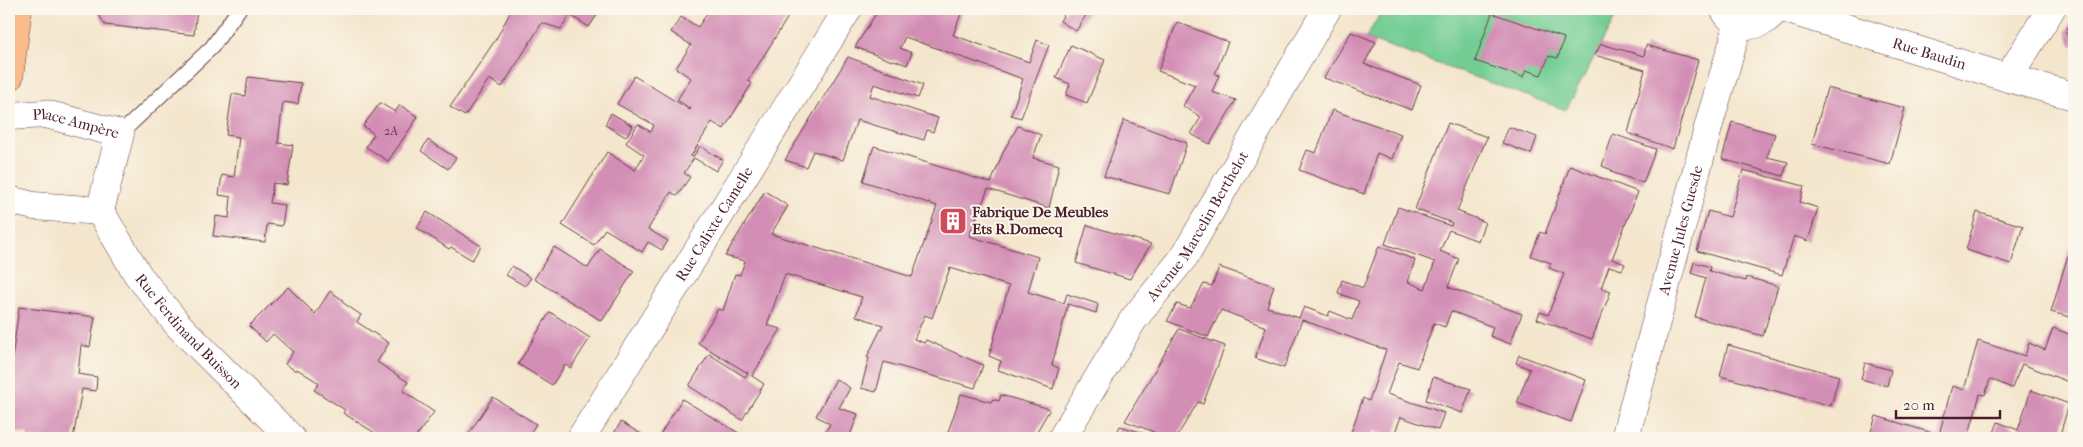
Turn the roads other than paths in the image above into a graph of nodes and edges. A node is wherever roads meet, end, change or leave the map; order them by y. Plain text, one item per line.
1 (18, 9) edge
2 (239, 9) edge
3 (848, 9) edge
4 (1327, 9) edge
5 (1775, 9) edge
6 (1785, 9) edge
7 (2051, 9) edge
8 (1731, 16) edge
9 (9, 77) edge
10 (2008, 78) junction
11 (2074, 96) edge
12 (9, 116) edge
13 (120, 134) junction
14 (9, 200) edge
15 (100, 211) junction
16 (291, 438) edge
17 (581, 438) edge
18 (1062, 438) edge
19 (1625, 438) edge

1 - 9 main road
2 - 13 lane
3 - 17 street, Rue Calixte Camelle
4 - 18 street, Avenue Marcelin Berthelot
5 - 8 street
6 - 10 street, Rue Baudin
7 - 10 street
8 - 19 street, Avenue Jules Guesde
10 - 11 street, Rue Baudin
12 - 13 street, Place Ampère
13 - 15 street, Place Ampère
14 - 15 street
15 - 16 street, Rue Ferdinand Buisson

